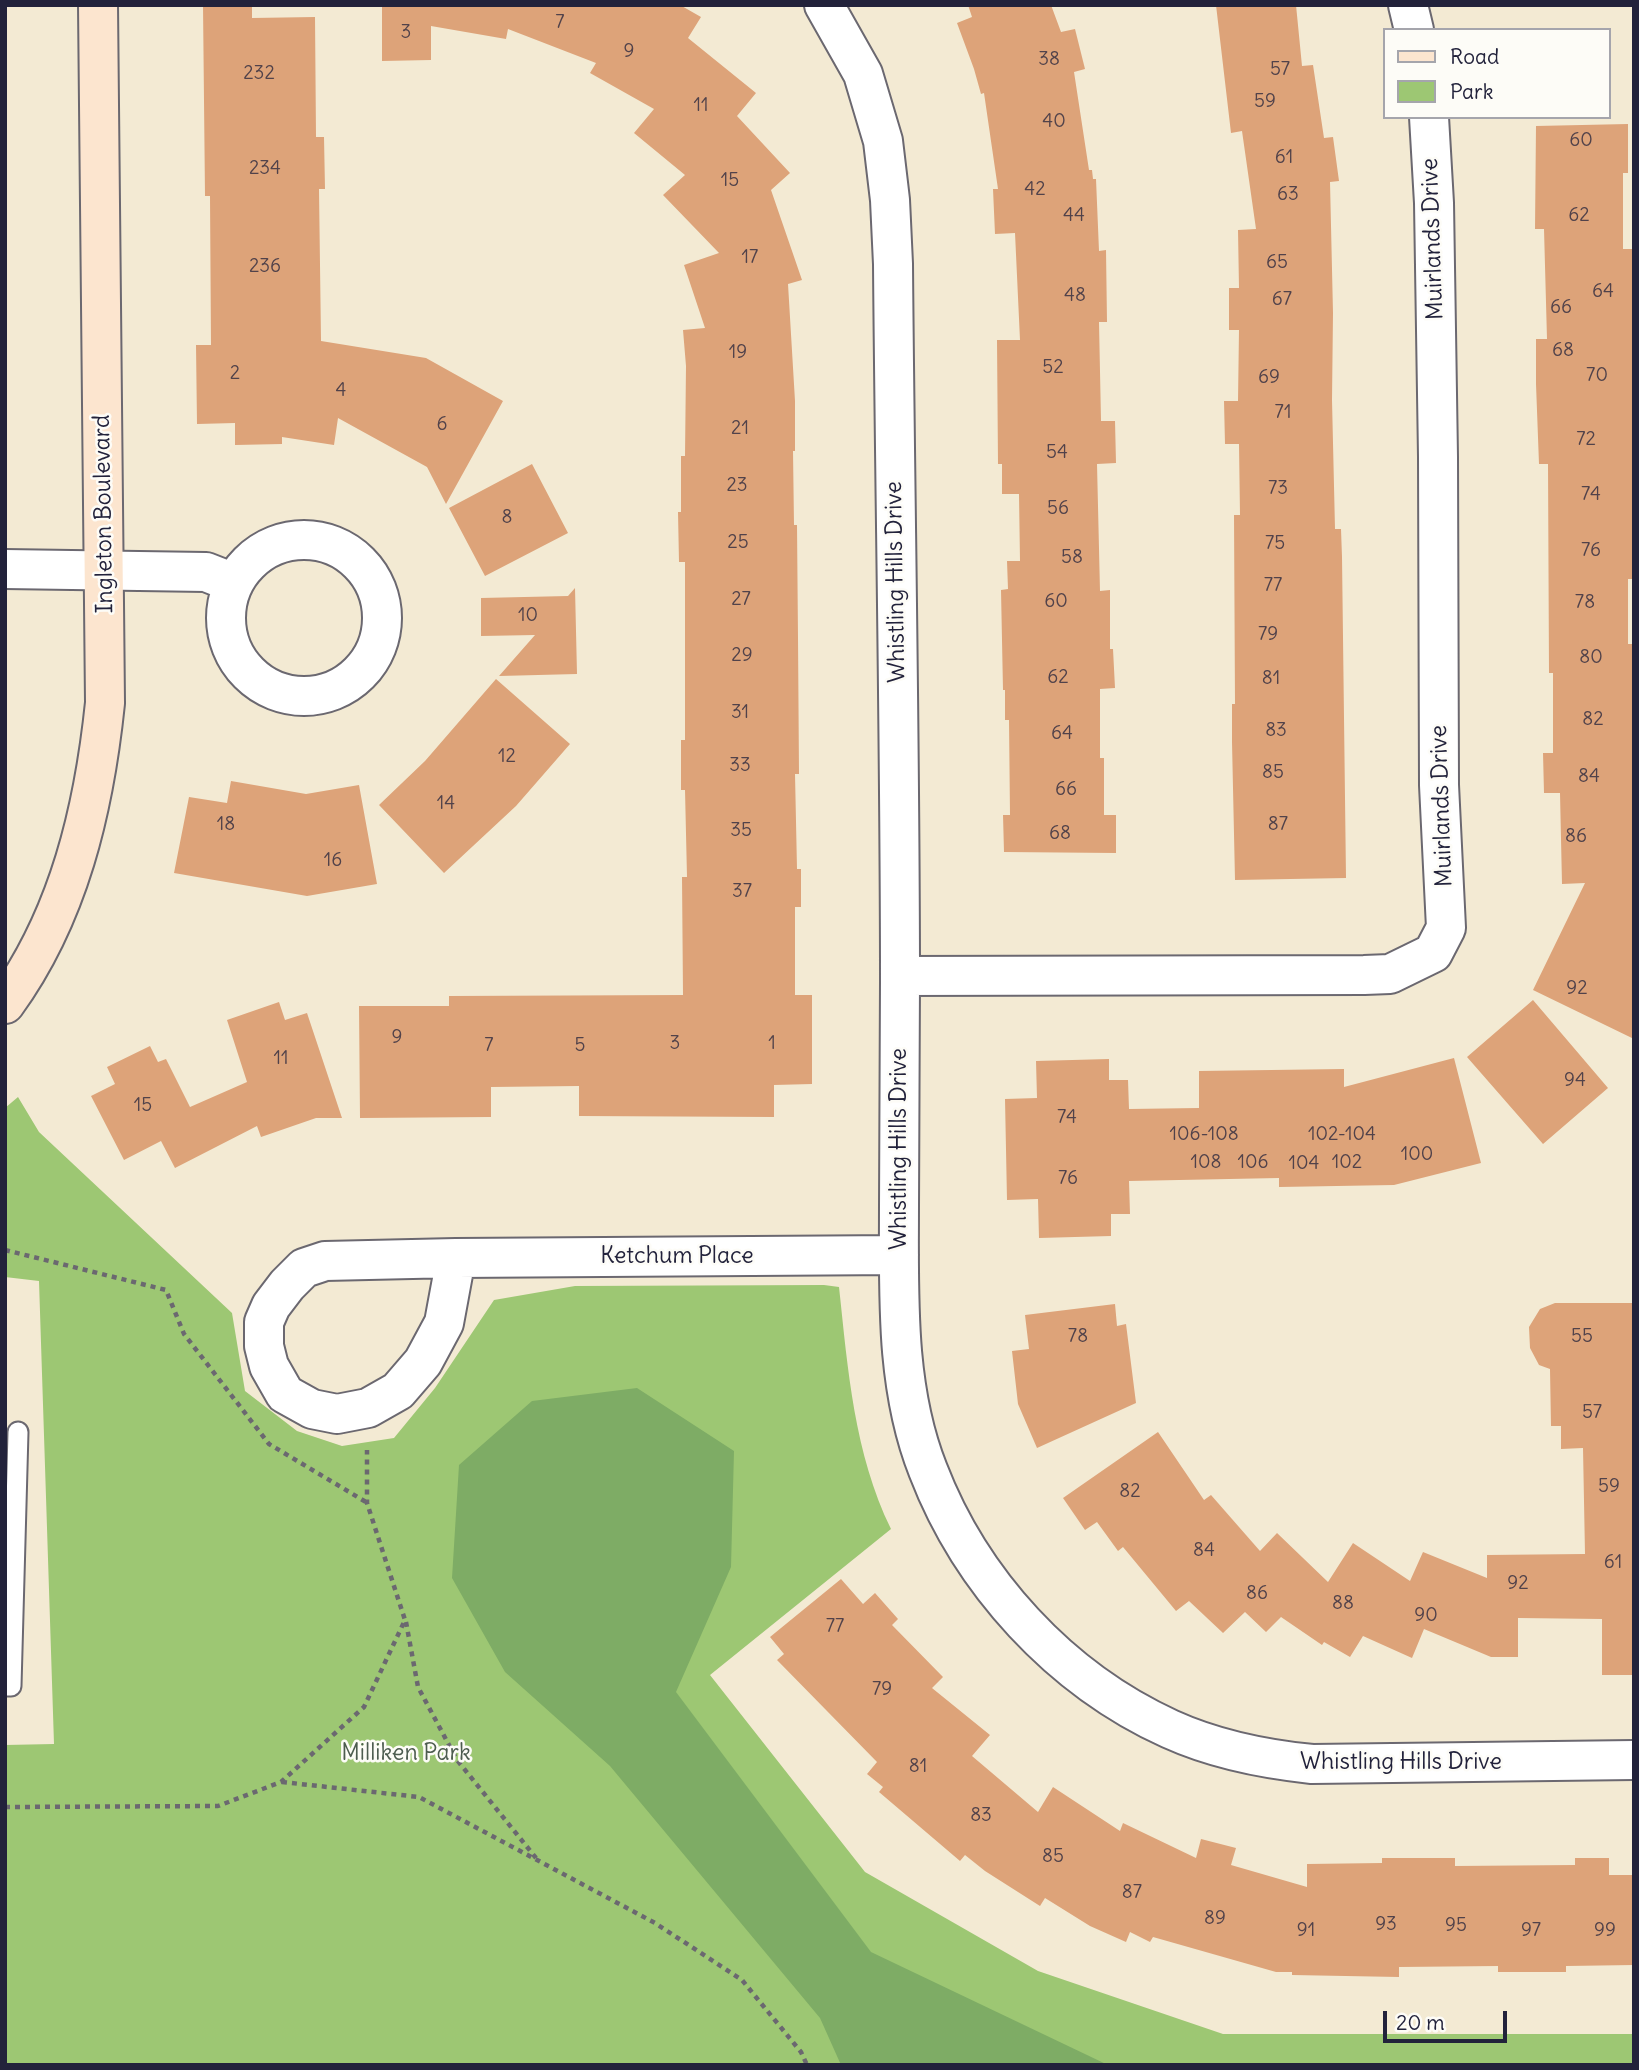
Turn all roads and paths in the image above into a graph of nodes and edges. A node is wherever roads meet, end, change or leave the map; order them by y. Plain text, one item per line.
1 (98, 5) edge
2 (824, 5) edge
3 (1408, 5) edge
4 (1414, 28) edge
5 (1429, 119) edge
6 (5, 569) edge
7 (105, 570) junction
8 (234, 583) junction
9 (900, 976) junction
10 (5, 1004) edge
11 (5, 1250) edge
12 (899, 1255) junction
13 (456, 1258) junction
14 (368, 1408) junction
15 (18, 1432) dead end
16 (367, 1503) junction
17 (405, 1620) junction
18 (5, 1686) edge
19 (1634, 1760) edge
20 (281, 1782) junction
21 (5, 1807) edge
22 (539, 1861) junction
23 (804, 2065) edge

1 - 7 street, Ingleton Boulevard
2 - 9 street, Whistling Hills Drive
3 - 4 street
5 - 9 street, Muirlands Drive
6 - 7 street
7 - 8 street
7 - 10 street, Ingleton Boulevard
8 - 8 street
9 - 12 street, Whistling Hills Drive
11 - 16 path
12 - 13 street, Ketchum Place
12 - 19 street, Whistling Hills Drive
13 - 14 street, Ketchum Place
13 - 14 street, Ketchum Place
14 - 16 path
15 - 18 lane
16 - 17 path
17 - 20 path
17 - 22 path
20 - 21 path
20 - 22 path
22 - 23 path

